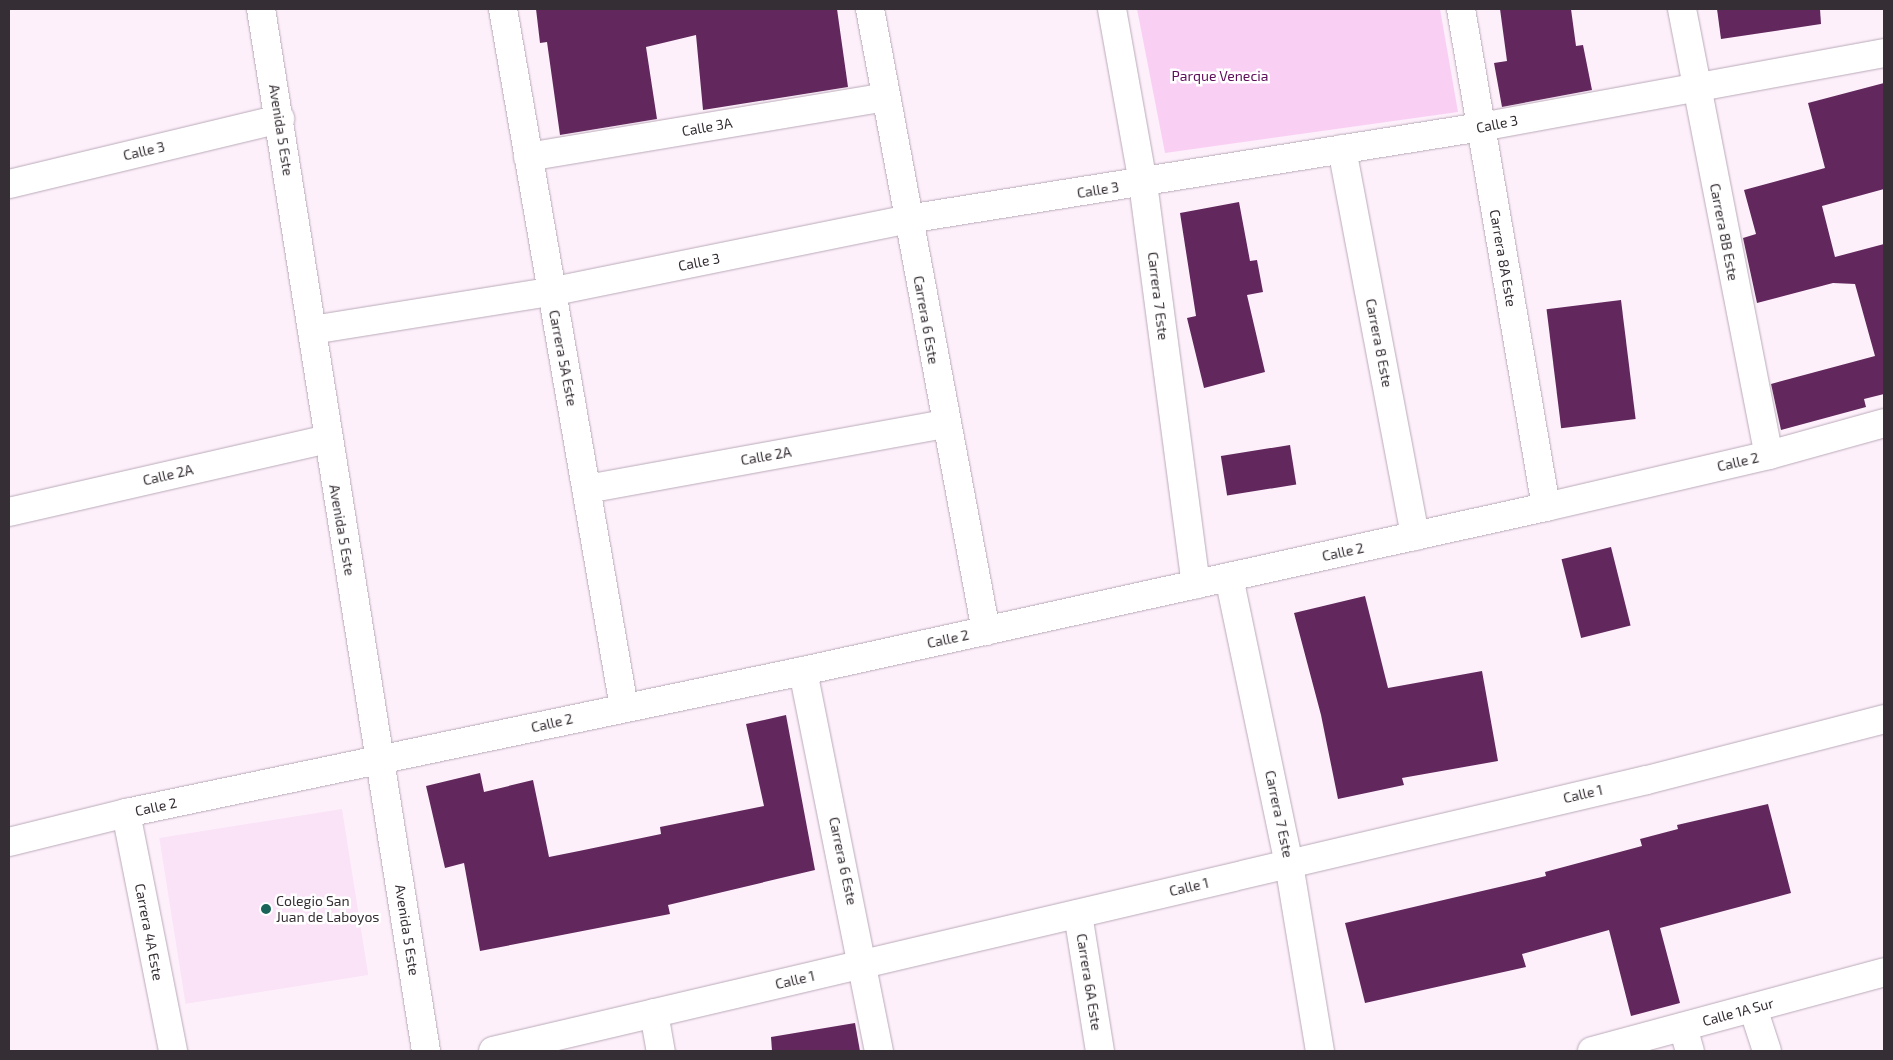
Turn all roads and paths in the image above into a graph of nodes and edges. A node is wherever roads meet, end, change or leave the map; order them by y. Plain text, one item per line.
1 (261, 9) edge
2 (503, 9) edge
3 (870, 9) edge
4 (1112, 9) edge
5 (1461, 9) edge
6 (1682, 9) edge
7 (1884, 53) edge
8 (1695, 85) junction
9 (886, 97) junction
10 (280, 120) junction
11 (1481, 127) junction
12 (1342, 149) junction
13 (528, 158) junction
14 (1143, 183) junction
15 (9, 184) edge
16 (908, 220) junction
17 (550, 292) junction
18 (312, 330) junction
19 (1884, 423) edge
20 (946, 424) junction
21 (327, 439) junction
22 (1770, 455) junction
23 (587, 489) junction
24 (1546, 507) junction
25 (9, 512) edge
26 (1416, 536) junction
27 (1229, 577) junction
28 (1196, 584) junction
29 (986, 631) junction
30 (804, 671) junction
31 (624, 707) junction
32 (1884, 719) edge
33 (382, 761) junction
34 (126, 813) junction
35 (9, 842) edge
36 (1289, 864) junction
37 (1078, 914) junction
38 (864, 964) junction
39 (1884, 972) edge
40 (1753, 1008) junction
41 (654, 1013) junction
42 (1686, 1039) edge
43 (173, 1051) edge
44 (426, 1051) edge
45 (493, 1051) edge
46 (661, 1051) edge
47 (879, 1051) edge
48 (1100, 1051) edge
49 (1320, 1051) edge
50 (1592, 1051) edge
51 (1767, 1051) edge

1 - 10 street, Avenida 5 Este
2 - 13 street, Carrera 5A Este
3 - 9 street, Carrera 6 Este
4 - 14 street, Carrera 7 Este
5 - 11 street, Carrera 8A Este
6 - 8 street, Carrera 8B Este
7 - 8 street, Calle 3
8 - 11 street, Calle 3
8 - 22 street, Carrera 8B Este
9 - 13 street, Calle 3A
9 - 16 street, Carrera 6 Este
10 - 15 street, Calle 3
10 - 18 street, Avenida 5 Este
11 - 12 street, Calle 3
11 - 24 street, Carrera 8A Este
12 - 14 street, Calle 3
12 - 26 street, Carrera 8 Este
13 - 17 street, Carrera 5A Este
14 - 16 street, Calle 3
14 - 28 street, Carrera 7 Este
16 - 17 street, Calle 3
16 - 20 street, Carrera 6 Este
17 - 18 street, Calle 3
17 - 23 street, Carrera 5A Este
18 - 21 street, Avenida 5 Este
19 - 22 street, Calle 2
20 - 23 street, Calle 2A
20 - 29 street, Carrera 6 Este
21 - 25 street, Calle 2A
21 - 33 street, Avenida 5 Este
22 - 24 street, Calle 2
23 - 31 street, Carrera 5A Este
24 - 26 street, Calle 2
26 - 27 street, Calle 2
27 - 28 street, Calle 2
27 - 36 street, Carrera 7 Este
28 - 29 street, Calle 2
29 - 30 street, Calle 2
30 - 31 street, Calle 2
30 - 38 street, Carrera 6 Este
31 - 33 street, Calle 2
32 - 36 street, Calle 1
33 - 34 street, Calle 2
33 - 44 street, Avenida 5 Este
34 - 35 street, Calle 2
34 - 43 street, Carrera 4A Este
36 - 37 street, Calle 1
36 - 49 street, Carrera 7 Este
37 - 38 street, Calle 1
37 - 48 street, Carrera 6A Este
38 - 41 street, Calle 1
38 - 47 street, Carrera 6 Este
39 - 40 street, Calle 1A Sur
40 - 42 street, Calle 1A Sur
40 - 51 street
41 - 45 street, Calle 1
41 - 46 street
42 - 50 street, Calle 1A Sur

